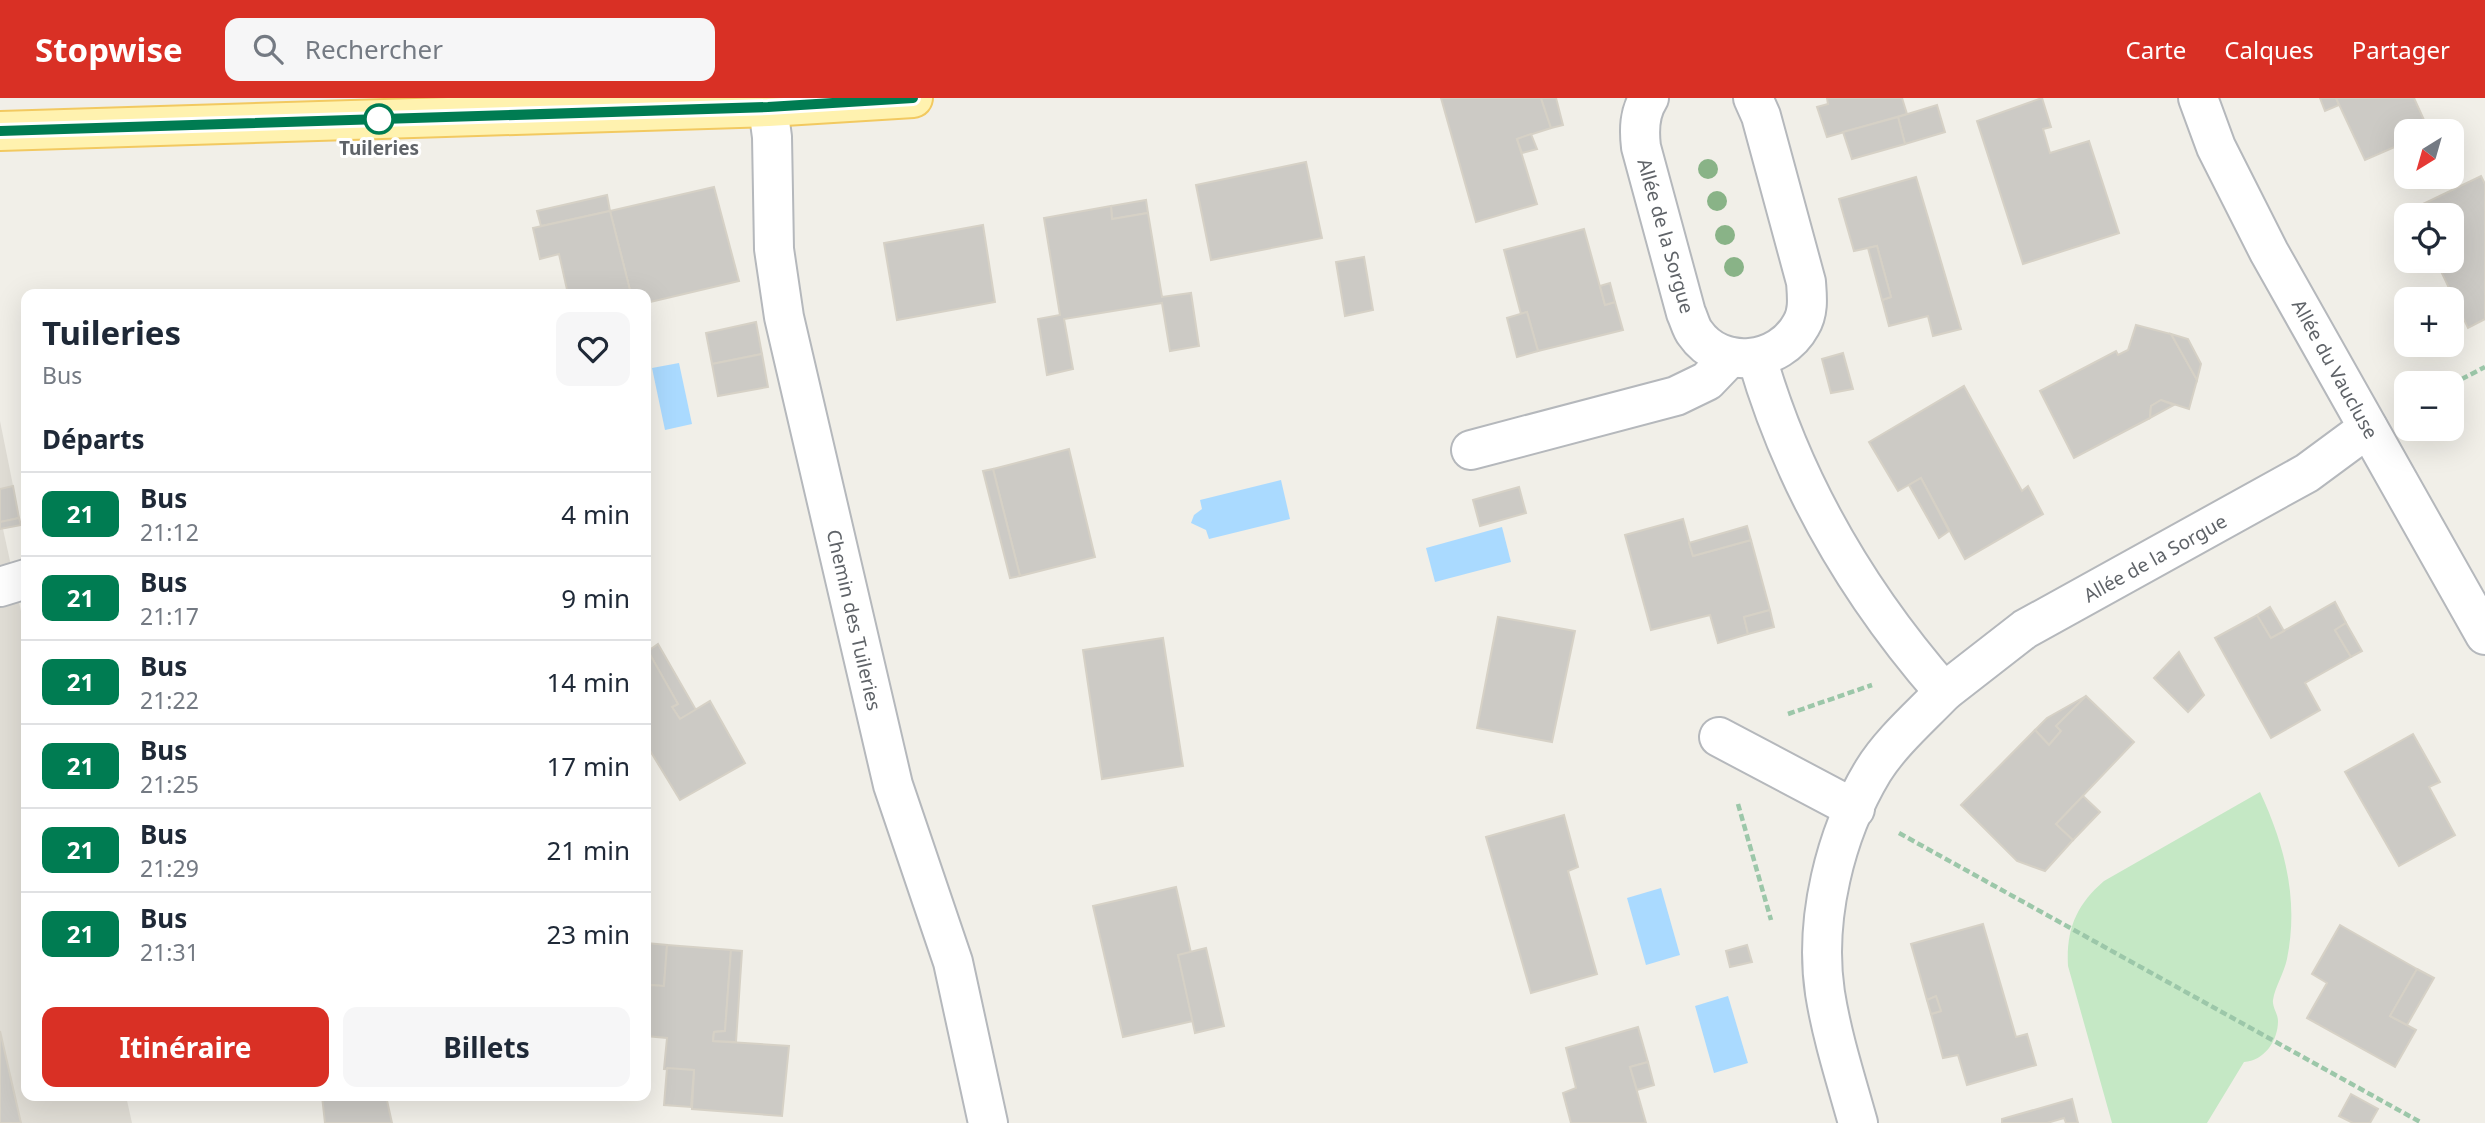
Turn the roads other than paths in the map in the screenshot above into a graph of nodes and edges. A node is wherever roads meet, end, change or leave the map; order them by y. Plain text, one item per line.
1 (913, 98) edge
2 (1649, 98) edge
3 (1753, 98) edge
4 (2198, 98) edge
5 (590, 105) edge
6 (768, 107) junction
7 (0, 131) edge
8 (1743, 358) junction
9 (2368, 428) junction
10 (1471, 450) dead end
11 (21, 580) edge
12 (0, 586) edge
13 (2485, 635) edge
14 (1944, 692) junction
15 (1719, 737) dead end
16 (1855, 809) junction
17 (988, 1123) edge
18 (1858, 1123) edge

1 - 6 main road
2 - 8 street, Allée de la Sorgue
3 - 8 street
4 - 9 street, Allée du Vaucluse
5 - 6 main road
5 - 7 main road
6 - 17 street, Chemin des Tuileries
8 - 10 street
8 - 14 street
9 - 13 street, Allée du Vaucluse
9 - 14 street, Allée de la Sorgue
11 - 12 street
14 - 16 street, Allée de la Sorgue
15 - 16 street
16 - 18 street, Allée de la Sorgue

